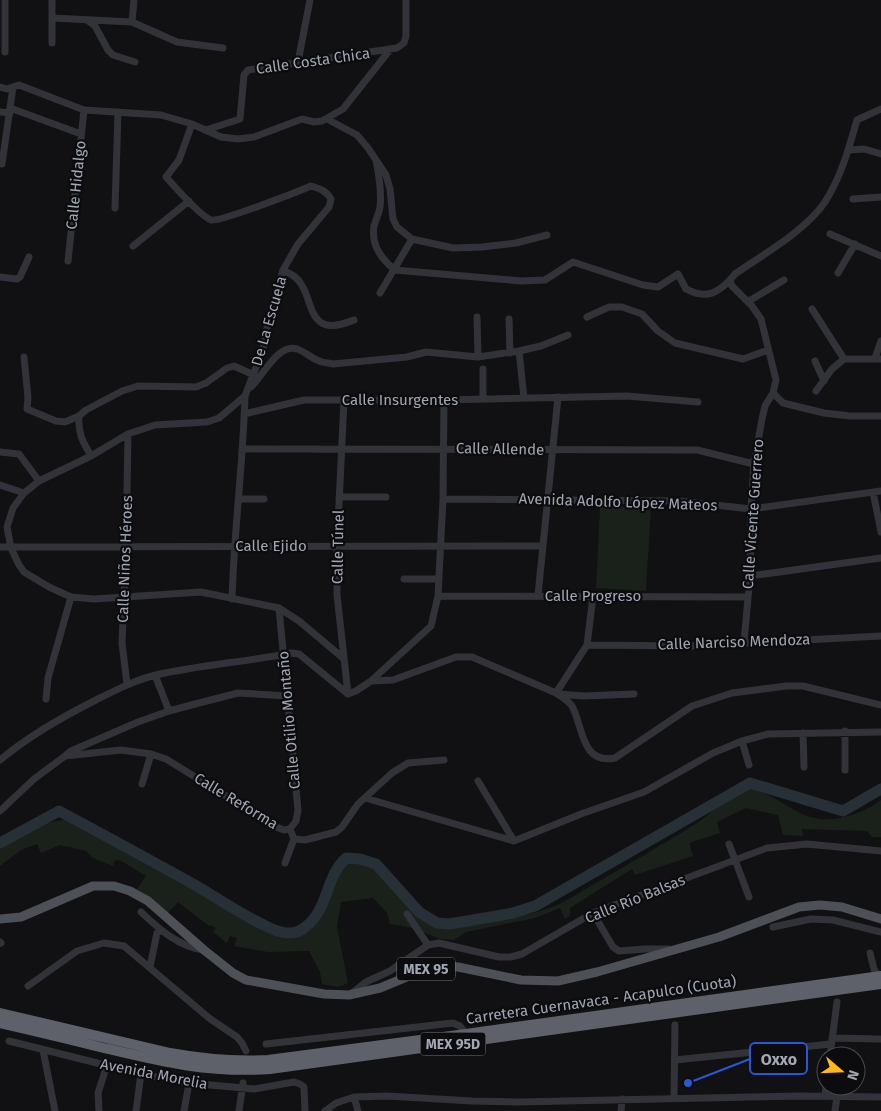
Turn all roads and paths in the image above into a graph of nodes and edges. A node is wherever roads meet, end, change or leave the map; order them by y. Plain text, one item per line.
1 (5, 0) edge
2 (52, 0) edge
3 (134, 0) edge
4 (310, 0) edge
5 (406, 0) edge
6 (52, 18) junction
7 (86, 20) junction
8 (132, 22) junction
9 (52, 44) dead end
10 (223, 48) dead end
11 (388, 51) junction
12 (5, 52) dead end
13 (134, 62) dead end
14 (298, 62) junction
15 (0, 87) edge
16 (13, 87) junction
17 (881, 109) edge
18 (10, 110) junction
19 (84, 110) junction
20 (0, 112) edge
21 (118, 112) junction
22 (327, 119) junction
23 (192, 124) junction
24 (205, 130) junction
25 (81, 134) junction
26 (849, 150) junction
27 (881, 154) edge
28 (376, 160) junction
29 (2, 164) dead end
30 (881, 197) edge
31 (853, 199) dead end
32 (189, 201) junction
33 (115, 208) dead end
34 (830, 234) dead end
35 (547, 235) dead end
36 (412, 239) junction
37 (855, 244) junction
38 (134, 246) dead end
39 (881, 256) edge
40 (29, 257) dead end
41 (68, 261) dead end
42 (283, 270) junction
43 (395, 270) junction
44 (838, 273) dead end
45 (0, 277) edge
46 (730, 280) junction
47 (784, 280) dead end
48 (380, 293) dead end
49 (749, 301) junction
50 (812, 309) dead end
51 (476, 317) dead end
52 (588, 318) dead end
53 (509, 319) dead end
54 (354, 320) dead end
55 (568, 335) dead end
56 (881, 341) edge
57 (768, 350) junction
58 (519, 351) junction
59 (510, 352) junction
60 (24, 357) dead end
61 (478, 357) junction
62 (844, 359) junction
63 (878, 359) edge
64 (815, 361) dead end
65 (483, 369) dead end
66 (254, 375) junction
67 (824, 381) junction
68 (816, 391) dead end
69 (247, 392) junction
70 (773, 393) junction
71 (558, 397) junction
72 (524, 398) junction
73 (483, 399) junction
74 (344, 400) junction
75 (444, 400) junction
76 (698, 402) dead end
77 (244, 414) junction
78 (79, 416) junction
79 (881, 416) edge
80 (128, 434) junction
81 (342, 448) junction
82 (445, 448) junction
83 (243, 449) junction
84 (552, 450) junction
85 (0, 452) edge
86 (91, 456) junction
87 (754, 464) junction
88 (39, 481) junction
89 (0, 486) edge
90 (877, 491) edge
91 (24, 493) junction
92 (339, 497) junction
93 (386, 497) dead end
94 (239, 499) junction
95 (264, 499) dead end
96 (443, 499) junction
97 (548, 499) junction
98 (751, 509) junction
99 (881, 532) edge
100 (234, 546) junction
101 (337, 546) junction
102 (440, 546) junction
103 (543, 546) junction
104 (0, 547) edge
105 (11, 548) junction
106 (126, 548) junction
107 (881, 558) edge
108 (750, 576) junction
109 (404, 578) dead end
110 (439, 579) junction
111 (123, 596) junction
112 (438, 596) junction
113 (538, 596) junction
114 (593, 596) junction
115 (71, 597) junction
116 (747, 597) junction
117 (232, 599) junction
118 (279, 608) junction
119 (881, 636) edge
120 (744, 642) junction
121 (587, 645) junction
122 (283, 654) junction
123 (344, 658) junction
124 (155, 675) junction
125 (371, 681) junction
126 (127, 684) junction
127 (348, 694) junction
128 (557, 694) junction
129 (634, 694) dead end
130 (288, 696) junction
131 (46, 699) dead end
132 (881, 705) edge
133 (169, 711) junction
134 (845, 731) junction
135 (881, 732) edge
136 (803, 733) junction
137 (742, 741) junction
138 (151, 754) junction
139 (65, 756) junction
140 (0, 760) edge
141 (444, 760) dead end
142 (749, 766) dead end
143 (804, 767) dead end
144 (845, 770) dead end
145 (478, 781) dead end
146 (142, 784) dead end
147 (365, 798) junction
148 (0, 811) edge
149 (290, 829) junction
150 (294, 839) junction
151 (514, 841) junction
152 (730, 844) dead end
153 (881, 851) edge
154 (734, 861) junction
155 (285, 863) dead end
156 (749, 897) dead end
157 (142, 912) dead end
158 (593, 913) junction
159 (407, 914) dead end
160 (0, 919) edge
161 (881, 919) edge
162 (773, 927) dead end
163 (160, 931) junction
164 (881, 932) edge
165 (428, 946) junction
166 (204, 950) junction
167 (676, 950) junction
168 (870, 953) dead end
169 (150, 967) junction
170 (880, 979) edge
171 (28, 986) dead end
172 (349, 995) junction
173 (837, 1002) dead end
174 (0, 1013) edge
175 (0, 1023) edge
176 (675, 1025) dead end
177 (466, 1034) junction
178 (881, 1039) edge
179 (9, 1041) dead end
180 (832, 1041) junction
181 (266, 1044) dead end
182 (831, 1046) edge
183 (43, 1050) junction
184 (246, 1051) dead end
185 (675, 1060) junction
186 (106, 1065) junction
187 (141, 1074) junction
188 (189, 1083) junction
189 (243, 1086) junction
190 (825, 1096) edge
191 (837, 1096) joint
192 (354, 1097) junction
193 (881, 1097) edge
194 (674, 1098) junction
195 (622, 1099) junction
196 (55, 1111) edge
197 (99, 1111) edge
198 (136, 1111) edge
199 (184, 1111) edge
200 (239, 1111) edge
201 (305, 1111) edge
202 (325, 1111) edge
203 (358, 1111) edge
204 (621, 1111) edge
205 (835, 1111) edge

1 - 12 street
2 - 6 street
3 - 8 street
4 - 14 street
5 - 11 street, Calle Costa Chica
6 - 7 street
6 - 9 street
7 - 8 street
7 - 13 street
8 - 10 street
11 - 14 street, Calle Costa Chica
11 - 22 street
14 - 24 street, Calle Costa Chica
15 - 16 street
16 - 18 street
16 - 19 street
17 - 26 street
18 - 20 street
18 - 25 street
18 - 29 street
19 - 21 street
19 - 25 street, Calle Hidalgo
21 - 23 street
21 - 33 street
22 - 24 street
22 - 28 street
23 - 24 street
23 - 32 street
25 - 41 street, Calle Hidalgo
26 - 27 street
26 - 46 street
28 - 36 street
28 - 43 street
30 - 31 street
32 - 38 street
32 - 42 street, De La Escuela
34 - 37 street
35 - 36 street
36 - 43 street
37 - 39 street
37 - 44 street
40 - 45 street
42 - 54 street
42 - 66 street, De La Escuela
43 - 46 street
43 - 48 street
46 - 49 street, Calle Vicente Guerrero
47 - 49 street
49 - 57 street, Calle Vicente Guerrero
50 - 62 street
51 - 61 street
52 - 57 street
53 - 59 street
55 - 58 street
56 - 63 street
57 - 70 street, Calle Vicente Guerrero
58 - 59 street
58 - 72 street
59 - 61 street
60 - 78 street
61 - 69 street
62 - 63 street
62 - 67 street
64 - 67 street
65 - 73 street
66 - 69 street, De La Escuela
66 - 78 street
67 - 68 street
69 - 77 street
69 - 80 street
70 - 79 street
70 - 87 street, Calle Vicente Guerrero
71 - 72 street, Calle Insurgentes
71 - 76 street, Calle Insurgentes
71 - 84 street
72 - 73 street, Calle Insurgentes
73 - 75 street, Calle Insurgentes
74 - 75 street, Calle Insurgentes
74 - 77 street, Calle Insurgentes
74 - 81 street, Calle Túnel
75 - 82 street
77 - 83 street
78 - 86 street
80 - 86 street
80 - 106 street, Calle Niños Héroes
81 - 82 street, Calle Allende
81 - 83 street, Calle Allende
81 - 92 street, Calle Túnel
82 - 84 street, Calle Allende
82 - 96 street
83 - 94 street
84 - 87 street, Calle Allende
84 - 97 street
85 - 88 street
86 - 88 street
87 - 98 street, Calle Vicente Guerrero
88 - 91 street
89 - 91 street
90 - 98 street, Avenida Adolfo López Mateos
90 - 99 street
91 - 105 street
92 - 93 street
92 - 101 street, Calle Túnel
94 - 95 street
94 - 100 street
96 - 97 street, Avenida Adolfo López Mateos
96 - 102 street
97 - 98 street, Avenida Adolfo López Mateos
97 - 103 street
98 - 108 street, Calle Vicente Guerrero
100 - 101 street, Calle Ejido
100 - 106 street, Calle Ejido
100 - 117 street
101 - 102 street, Calle Ejido
101 - 123 street, Calle Túnel
102 - 103 street, Calle Ejido
102 - 110 street
103 - 113 street
104 - 105 street, Calle Ejido
105 - 106 street, Calle Ejido
105 - 115 street
106 - 111 street, Calle Niños Héroes
107 - 108 street
108 - 116 street, Calle Vicente Guerrero
109 - 110 street
110 - 112 street
111 - 115 street
111 - 117 street
111 - 126 street, Calle Niños Héroes
112 - 113 street, Calle Progreso
112 - 125 street
113 - 114 street, Calle Progreso
114 - 116 street, Calle Progreso
114 - 121 street
115 - 131 street
116 - 120 street, Calle Vicente Guerrero
117 - 118 street
118 - 122 street, Calle Otilio Montaño
118 - 123 street
119 - 120 street, Calle Narciso Mendoza
120 - 121 street, Calle Narciso Mendoza
121 - 128 street
122 - 124 street
122 - 127 street
122 - 130 street, Calle Otilio Montaño
123 - 127 street, Calle Túnel
124 - 126 street
124 - 133 street
125 - 127 street
125 - 128 street
126 - 140 street
128 - 129 street
128 - 132 street
130 - 133 street
130 - 149 street, Calle Otilio Montaño
133 - 139 street
134 - 135 street
134 - 136 street
134 - 144 street
136 - 137 street
136 - 143 street
137 - 142 street
137 - 151 street
138 - 139 street, Calle Reforma
138 - 146 street
138 - 149 street, Calle Reforma
139 - 148 street
141 - 147 street, Calle Reforma
145 - 151 street
147 - 150 street, Calle Reforma
147 - 151 street
149 - 150 street, Calle Reforma
150 - 155 street
152 - 154 street
153 - 154 street, Calle Río Balsas
154 - 156 street
154 - 158 street, Calle Río Balsas
157 - 163 street
158 - 165 street, Calle Río Balsas
158 - 167 street
159 - 165 street
160 - 166 main road, MEX 95
161 - 167 main road, MEX 95
162 - 164 street
163 - 166 street
163 - 169 street
165 - 172 street
166 - 172 main road, MEX 95
167 - 172 main road, MEX 95
168 - 170 street
169 - 171 street
169 - 184 street
170 - 175 highway, Carretera Cuernavaca - Acapulco (Cuota) / MEX 95D
170 - 177 highway, Carretera Cuernavaca - Acapulco (Cuota) / MEX 95D
173 - 180 street
174 - 177 highway, Carretera Cuernavaca - Acapulco (Cuota) / MEX 95D
176 - 185 street
177 - 181 street
178 - 180 street
179 - 183 street, Avenida Morelia
180 - 182 street
180 - 185 street
183 - 186 street, Avenida Morelia
183 - 196 street
185 - 194 street
186 - 187 street, Avenida Morelia
186 - 197 street
187 - 188 street, Avenida Morelia
187 - 198 street
188 - 189 street, Avenida Morelia
188 - 199 street
189 - 200 street
189 - 201 street, Avenida Morelia
190 - 194 street
191 - 193 street
191 - 205 street
192 - 195 street
192 - 202 street
192 - 203 street
194 - 195 street
195 - 204 street

